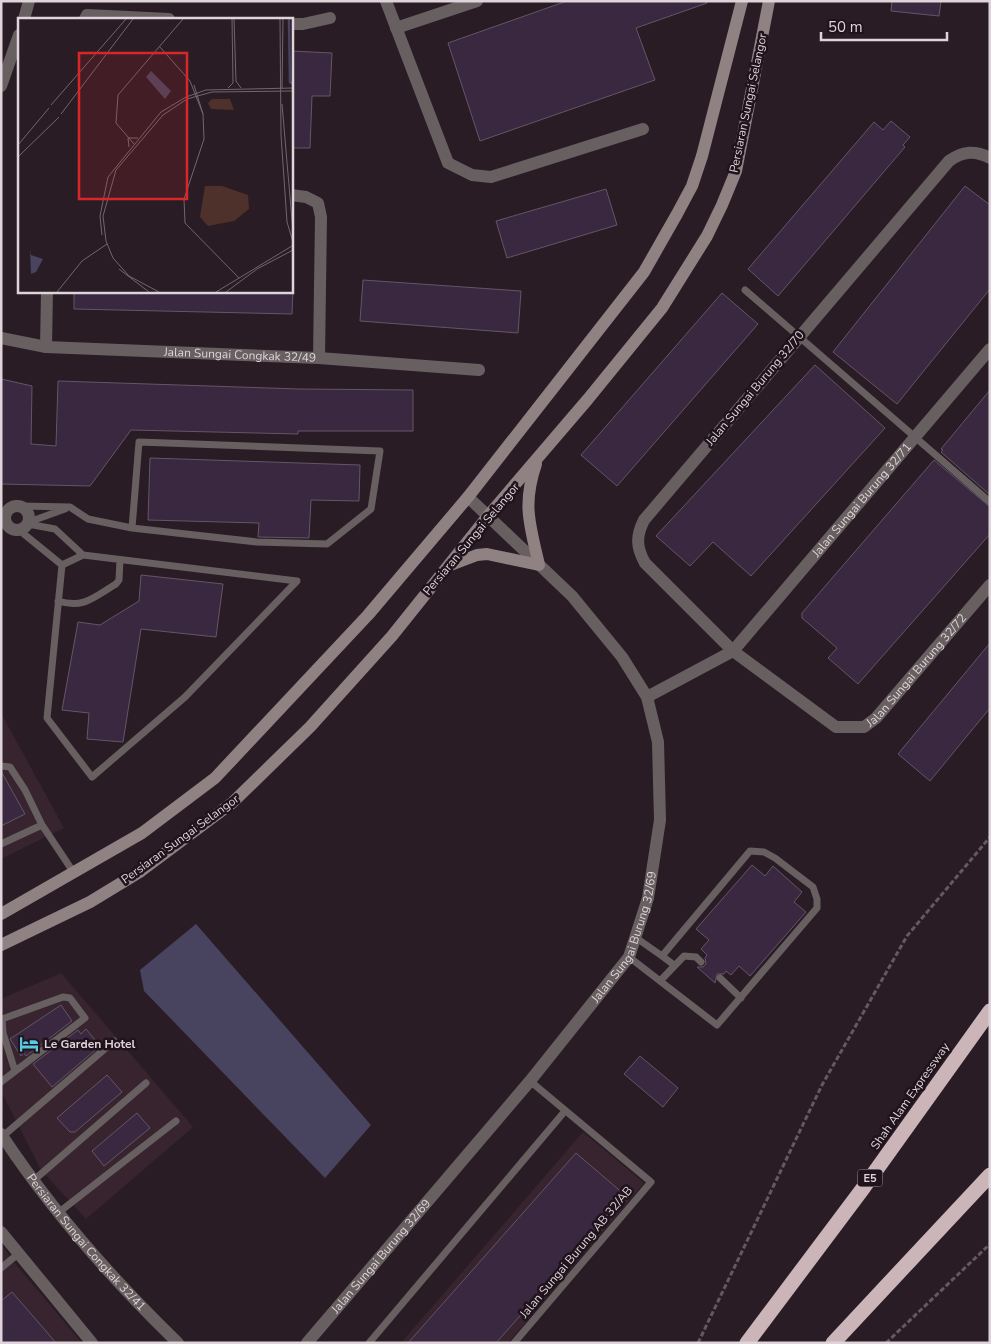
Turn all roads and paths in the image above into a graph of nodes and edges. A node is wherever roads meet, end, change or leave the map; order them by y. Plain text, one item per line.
1 (29, 1) edge
2 (386, 1) edge
3 (477, 1) edge
4 (742, 1) edge
5 (769, 1) edge
6 (86, 17) edge
7 (24, 18) edge
8 (128, 18) edge
9 (330, 18) dead end
10 (292, 24) edge
11 (396, 28) junction
12 (18, 38) edge
13 (1, 86) edge
14 (643, 130) dead end
15 (990, 158) edge
16 (292, 195) edge
17 (745, 290) dead end
18 (47, 292) edge
19 (798, 337) junction
20 (1, 338) edge
21 (46, 346) junction
22 (990, 349) edge
23 (319, 358) junction
24 (479, 370) dead end
25 (914, 437) junction
26 (538, 460) junction
27 (468, 497) junction
28 (990, 502) edge
29 (70, 507) junction
30 (11, 508) edge
31 (488, 516) junction
32 (17, 526) edge
33 (132, 528) junction
34 (83, 555) junction
35 (120, 560) junction
36 (62, 565) junction
37 (539, 565) junction
38 (448, 566) junction
39 (990, 585) edge
40 (58, 602) junction
41 (733, 651) junction
42 (647, 697) junction
43 (1, 766) edge
44 (42, 825) junction
45 (990, 837) edge
46 (1, 844) edge
47 (74, 874) junction
48 (1, 914) edge
49 (635, 937) junction
50 (3, 946) edge
51 (662, 956) junction
52 (629, 957) junction
53 (701, 962) dead end
54 (674, 965) junction
55 (720, 978) dead end
56 (661, 980) junction
57 (741, 998) junction
58 (990, 1011) edge
59 (114, 1041) dead end
60 (15, 1071) junction
61 (530, 1081) junction
62 (1, 1082) edge
63 (146, 1084) dead end
64 (566, 1111) junction
65 (176, 1120) dead end
66 (2, 1135) edge
67 (990, 1175) edge
68 (34, 1180) junction
69 (58, 1213) junction
70 (1, 1232) edge
71 (990, 1244) edge
72 (18, 1254) junction
73 (1, 1268) edge
74 (92, 1343) edge
75 (178, 1343) edge
76 (307, 1343) edge
77 (369, 1343) edge
78 (514, 1343) edge
79 (698, 1343) edge
80 (747, 1343) edge
81 (834, 1343) edge
82 (886, 1343) edge

1 - 7 street
2 - 11 street
3 - 11 street
4 - 27 main road
5 - 26 main road, Persiaran Sungai Selangor
6 - 8 street
9 - 10 street
11 - 14 street
12 - 13 street
15 - 19 street, Jalan Sungai Burung 32/70
16 - 23 street
17 - 19 lane
18 - 21 street
19 - 25 lane
19 - 41 street, Jalan Sungai Burung 32/70
20 - 21 street, Jalan Sungai Congkak 32/49
21 - 23 street, Jalan Sungai Congkak 32/49
22 - 25 street, Jalan Sungai Burung 32/71
23 - 24 street, Jalan Sungai Congkak 32/49
25 - 28 lane
25 - 41 street, Jalan Sungai Burung 32/71
26 - 31 main road, Persiaran Sungai Selangor
26 - 37 main road
27 - 31 street, Jalan Sungai Burung 32/69
27 - 47 main road
29 - 30 lane
29 - 32 lane
29 - 33 lane
30 - 32 street
30 - 32 street
31 - 37 street, Jalan Sungai Burung 32/69
31 - 38 main road, Persiaran Sungai Selangor
32 - 34 lane
32 - 36 lane
33 - 33 lane
34 - 35 lane
34 - 36 lane
35 - 40 lane
35 - 40 lane
36 - 40 lane
37 - 38 main road
37 - 42 street, Jalan Sungai Burung 32/69
38 - 50 main road, Persiaran Sungai Selangor
39 - 41 street, Jalan Sungai Burung 32/72
41 - 42 street
42 - 49 street, Jalan Sungai Burung 32/69
43 - 44 lane
44 - 46 lane
44 - 47 lane
45 - 79 path
47 - 48 main road
49 - 51 lane
49 - 52 street, Jalan Sungai Burung 32/69
51 - 54 lane
51 - 57 lane
52 - 56 lane
52 - 61 street, Jalan Sungai Burung 32/69
53 - 54 lane
54 - 56 lane
55 - 57 lane
56 - 57 lane
58 - 80 highway, Shah Alam Expressway / E5
59 - 66 lane
60 - 60 lane
60 - 62 lane
61 - 64 lane, Jalan Sungai Burung AB 32/AB
61 - 76 street, Jalan Sungai Burung 32/69
63 - 68 lane
64 - 77 lane
64 - 78 lane, Jalan Sungai Burung AB 32/AB
65 - 69 lane
66 - 68 street, Persiaran Sungai Congkak 32/41
67 - 81 highway
68 - 69 street, Persiaran Sungai Congkak 32/41
69 - 75 street, Persiaran Sungai Congkak 32/41
70 - 72 street
71 - 82 path
72 - 73 lane
72 - 74 street

